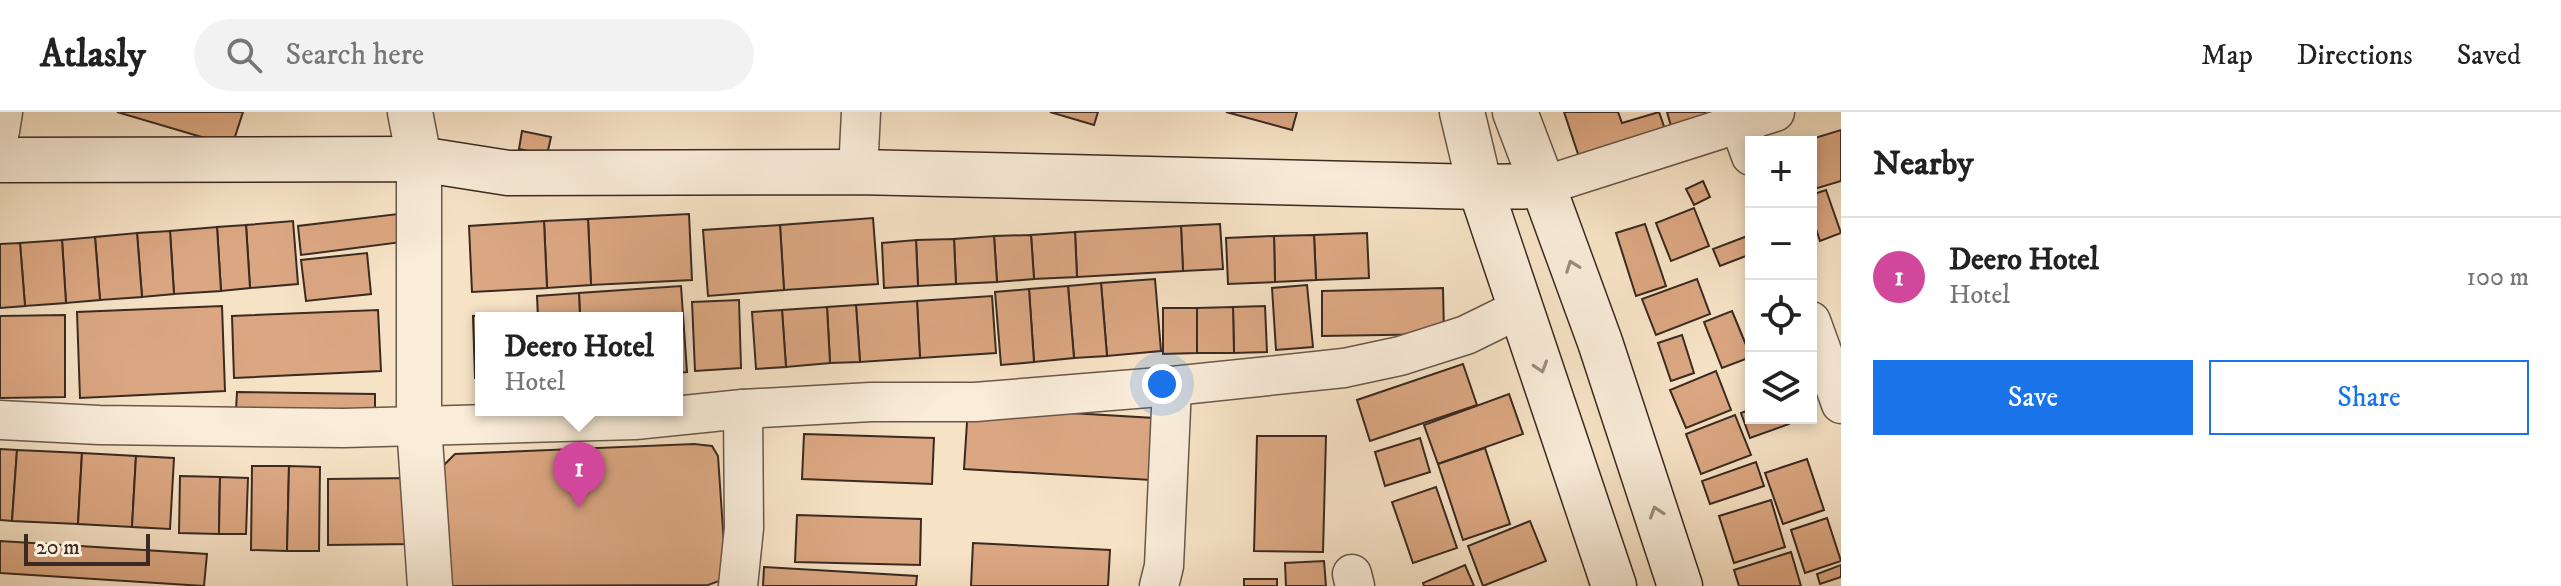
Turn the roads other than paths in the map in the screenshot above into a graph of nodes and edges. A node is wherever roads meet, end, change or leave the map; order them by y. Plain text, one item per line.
1 (3, 112) edge
2 (410, 112) edge
3 (861, 112) edge
4 (1462, 112) edge
5 (1515, 112) edge
6 (1775, 112) edge
7 (0, 131) edge
8 (1742, 131) edge
9 (419, 159) junction
10 (0, 160) edge
11 (858, 172) junction
12 (1543, 186) junction
13 (1480, 187) junction
14 (1521, 308) junction
15 (1817, 338) edge
16 (1172, 386) junction
17 (1841, 404) edge
18 (743, 409) junction
19 (683, 415) edge
20 (674, 416) edge
21 (0, 420) edge
22 (419, 425) junction
23 (430, 586) edge
24 (738, 586) edge
25 (1159, 586) edge
26 (1614, 586) edge
27 (1680, 586) edge

1 - 7 street
2 - 9 main road
3 - 11 street
4 - 13 main road
5 - 12 main road
6 - 8 street
8 - 12 street
9 - 10 main road
9 - 11 main road
9 - 22 main road
11 - 13 main road
12 - 13 main road
27 -> 12 main road
13 - 14 main road
14 - 16 street
14 -> 26 main road
15 - 17 street
16 - 18 street
16 - 25 street
18 - 19 street
18 - 24 street
20 - 22 street
21 - 22 street
22 - 23 main road

